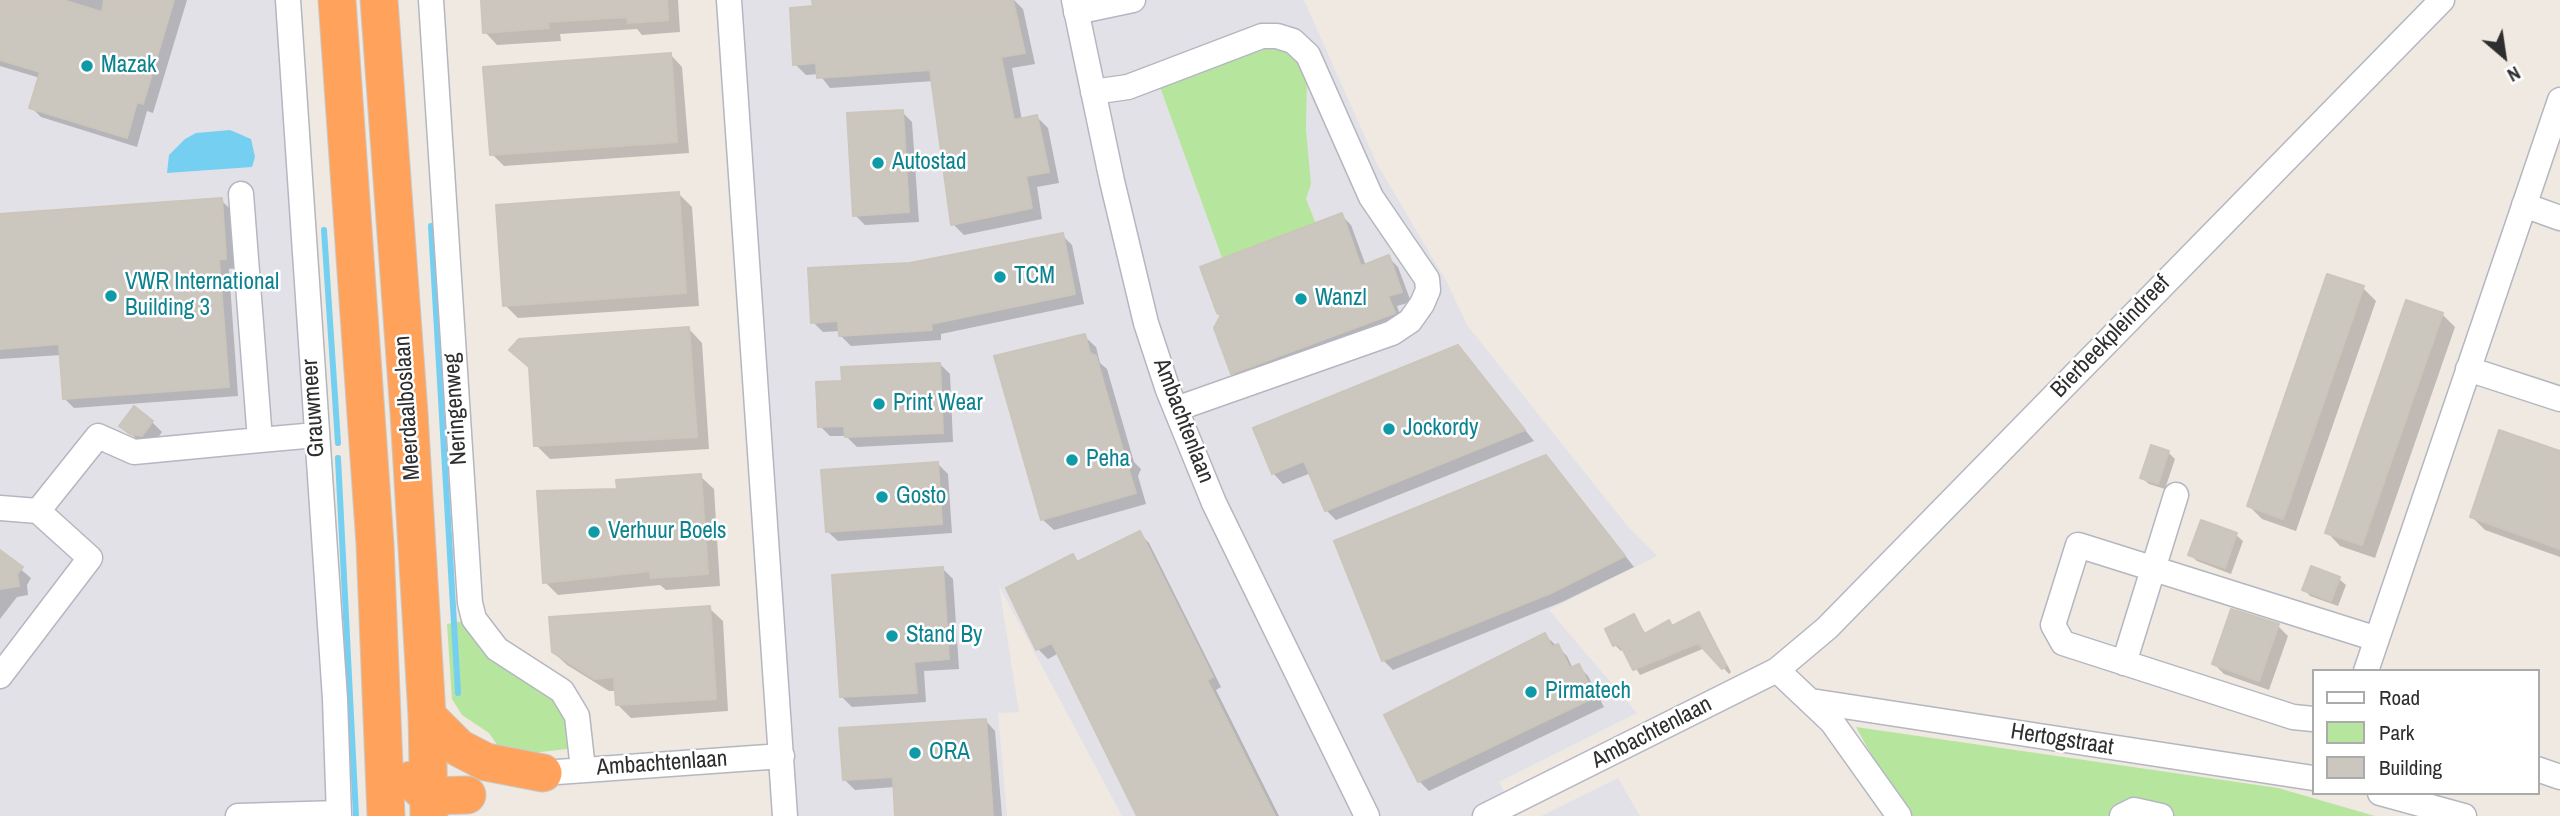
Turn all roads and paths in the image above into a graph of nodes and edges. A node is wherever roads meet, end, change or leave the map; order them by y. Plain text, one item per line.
1 (288, 0) edge
2 (337, 0) edge
3 (379, 0) edge
4 (431, 0) edge
5 (729, 0) edge
6 (1133, 0) edge
7 (2442, 0) edge
8 (1075, 6) edge
9 (1093, 92) junction
10 (2560, 100) edge
11 (241, 194) dead end
12 (2524, 205) junction
13 (2560, 218) edge
14 (2468, 369) junction
15 (2560, 399) edge
16 (1176, 409) junction
17 (316, 436) junction
18 (260, 440) junction
19 (2176, 495) dead end
20 (0, 508) edge
21 (38, 511) junction
22 (2154, 569) junction
23 (2377, 639) junction
24 (2124, 663) junction
25 (2367, 669) edge
26 (1777, 670) junction
27 (0, 676) edge
28 (1811, 701) junction
29 (427, 716) junction
30 (2312, 719) edge
31 (385, 742) junction
32 (782, 757) junction
33 (583, 769) junction
34 (2539, 770) edge
35 (543, 773) junction
36 (2560, 777) edge
37 (2312, 778) edge
38 (2387, 795) edge
39 (443, 806) edge
40 (285, 815) edge
41 (339, 815) edge
42 (238, 816) edge
43 (386, 816) edge
44 (785, 816) edge
45 (1367, 816) edge
46 (1485, 816) edge
47 (1899, 816) edge
48 (2122, 816) edge
49 (2161, 816) edge
50 (2464, 816) edge

1 - 17 street, Grauwmeer
2 - 31 highway, Meerdaalboslaan
3 - 29 highway, Meerdaalboslaan
4 - 33 street, Neringenweg
5 - 32 street
6 - 8 street
7 - 26 street, Bierbeekpleindreef
8 - 9 street, Ambachtenlaan
9 - 16 street, Ambachtenlaan
9 - 16 street
10 - 12 street
11 - 18 street
12 - 13 street
12 - 14 street
14 - 15 street
14 - 23 street
16 - 45 street, Ambachtenlaan
17 - 18 street
17 - 41 street, Grauwmeer
18 - 21 street
19 - 22 street
20 - 21 street
21 - 27 street
22 - 23 street
22 - 24 street
22 - 24 street
23 - 25 street
24 - 30 street
26 - 28 street
26 - 46 street, Ambachtenlaan
28 - 37 street, Hertogstraat
28 - 47 street
29 - 35 highway
29 - 39 highway, Meerdaalboslaan
31 - 39 highway
31 - 43 highway, Meerdaalboslaan
32 - 33 street, Ambachtenlaan
32 - 44 street
33 - 35 street, Ambachtenlaan
34 - 36 street
35 - 39 highway
38 - 50 street
40 - 41 street
40 - 42 street
48 - 49 street

